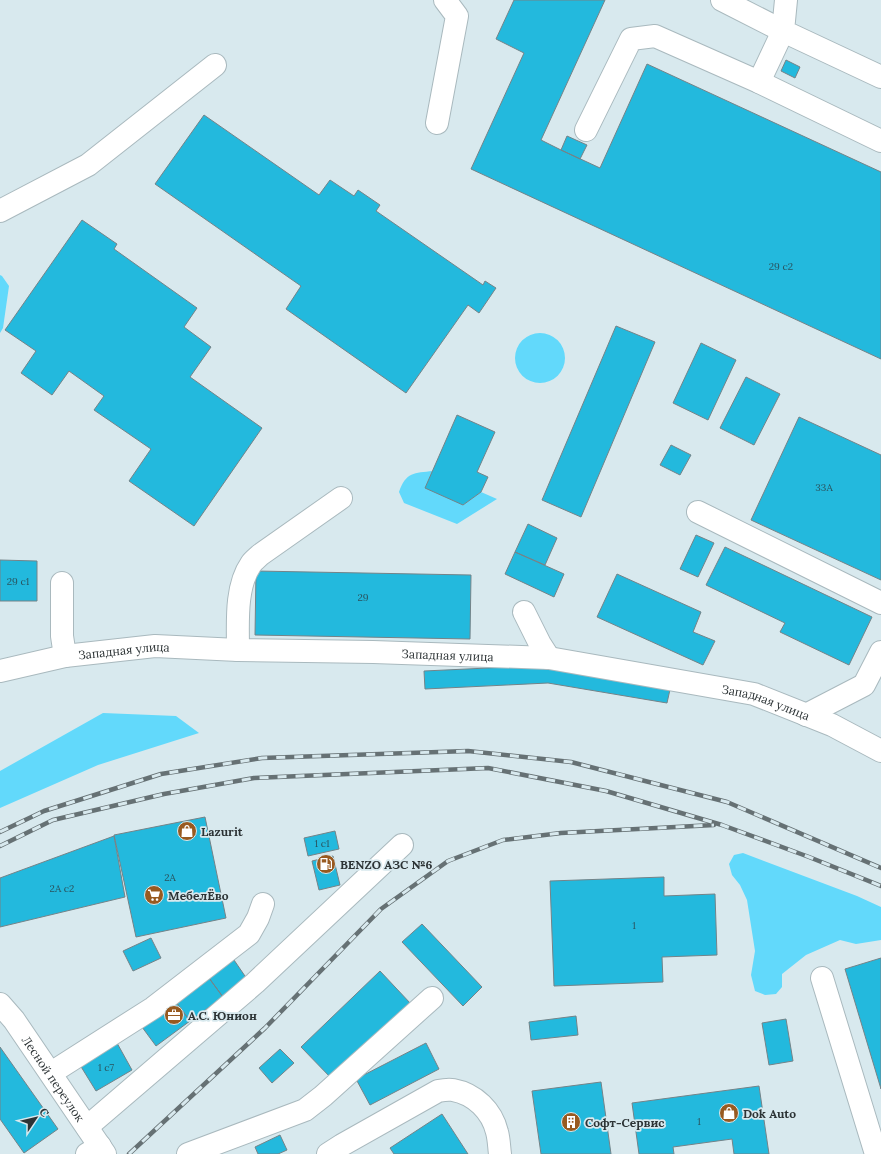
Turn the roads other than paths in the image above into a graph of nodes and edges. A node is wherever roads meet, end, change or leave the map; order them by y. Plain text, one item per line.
1 (445, 0) edge
2 (722, 0) edge
3 (786, 0) edge
4 (783, 31) junction
5 (215, 66) dead end
6 (881, 76) edge
7 (759, 82) junction
8 (437, 123) dead end
9 (586, 130) dead end
10 (881, 141) edge
11 (0, 210) edge
12 (341, 498) dead end
13 (698, 512) dead end
14 (62, 583) dead end
15 (881, 603) edge
16 (524, 612) dead end
17 (238, 650) junction
18 (881, 652) edge
19 (65, 656) junction
20 (549, 658) junction
21 (0, 671) edge
22 (806, 715) junction
23 (881, 751) edge
24 (402, 845) dead end
25 (263, 904) dead end
26 (822, 978) dead end
27 (432, 998) dead end
28 (0, 1004) edge
29 (50, 1073) junction
30 (87, 1127) junction
31 (97, 1151) edge
32 (339, 1151) edge
33 (188, 1154) edge
34 (500, 1154) edge
35 (876, 1154) edge

1 - 8 street
2 - 4 street
3 - 4 street
4 - 6 street
4 - 7 street
5 - 11 street
7 - 9 street
7 - 10 street
12 - 17 street
13 - 15 street
14 - 19 street
16 - 20 street
17 - 19 street, Западная улица
17 - 20 street, Западная улица
18 - 22 street
19 - 21 street, Западная улица
20 - 22 street, Западная улица
22 - 23 street, Западная улица
24 - 30 street
25 - 29 street
26 - 35 street
27 - 33 street
28 - 29 street, Лесной переулок
29 - 30 street, Лесной переулок
30 - 31 street, Лесной переулок
32 - 34 street

